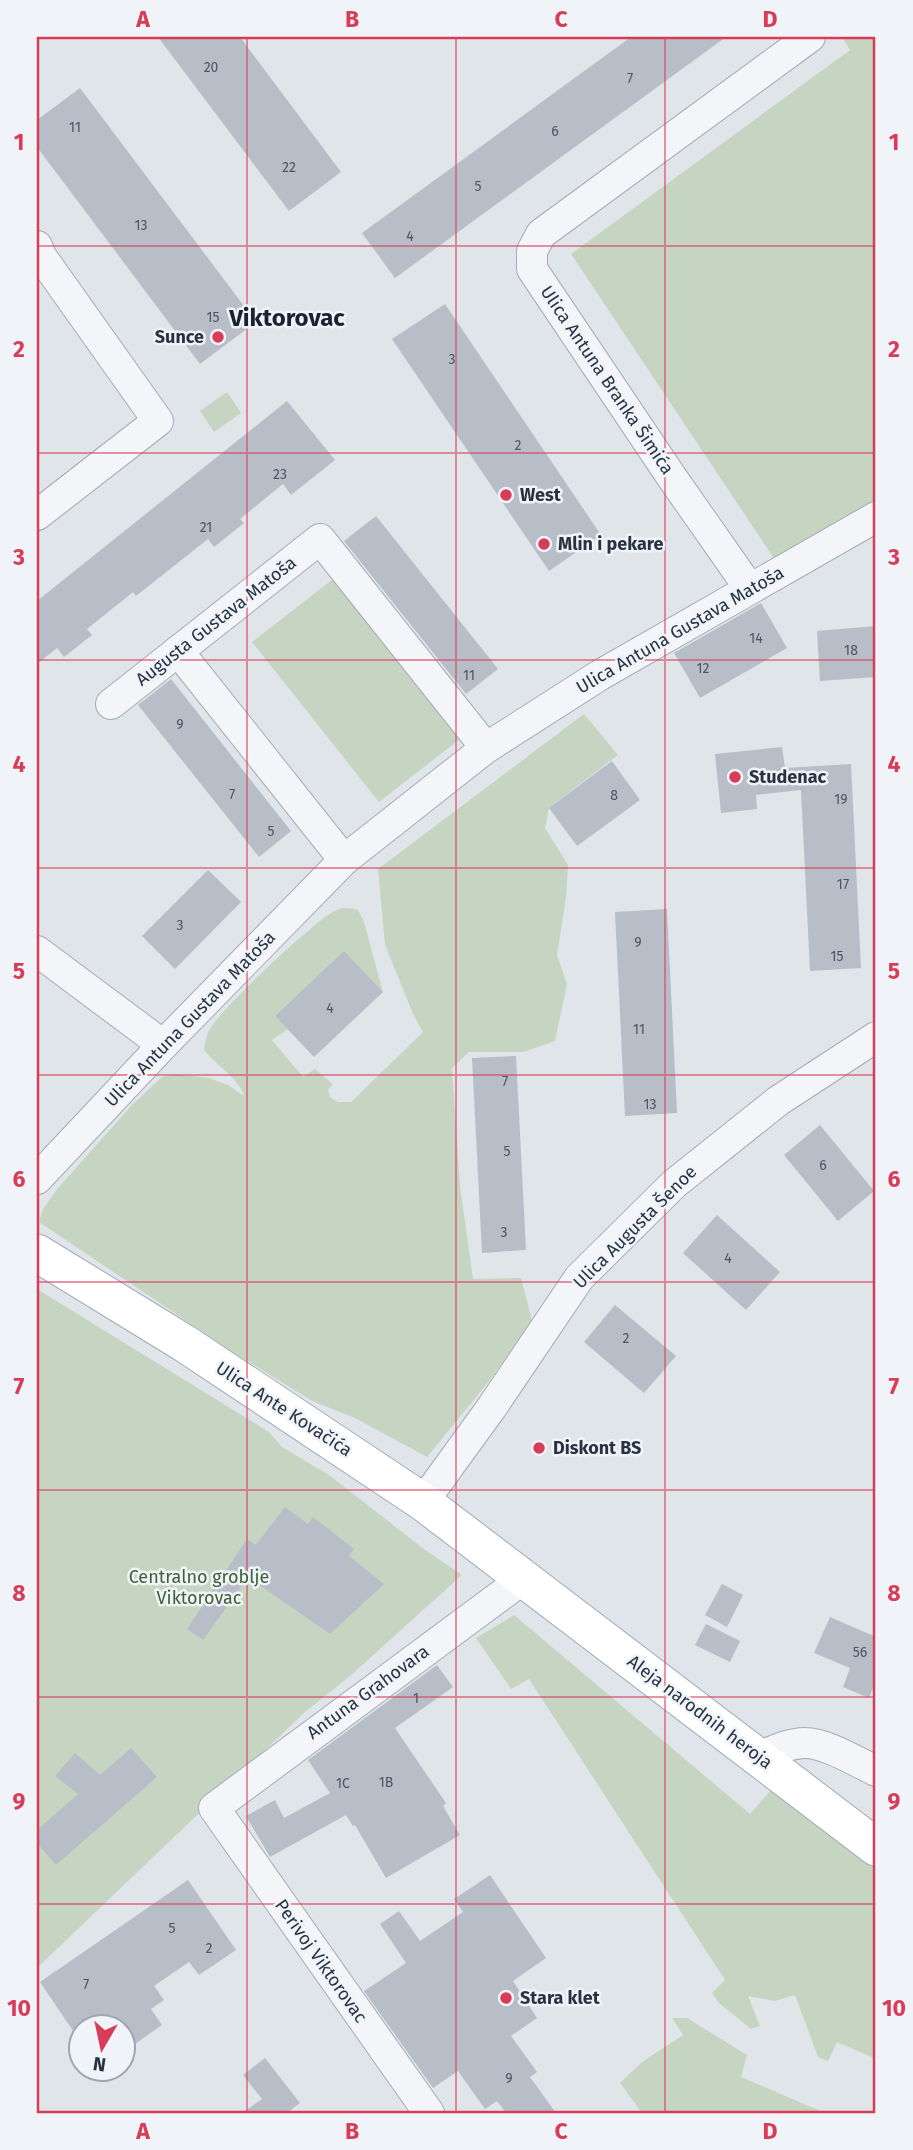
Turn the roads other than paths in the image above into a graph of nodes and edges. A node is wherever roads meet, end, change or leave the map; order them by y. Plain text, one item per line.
1 (810, 37) edge
2 (37, 246) edge
3 (37, 515) edge
4 (876, 517) edge
5 (750, 589) junction
6 (178, 651) junction
7 (111, 704) dead end
8 (486, 748) junction
9 (344, 860) junction
10 (37, 951) edge
11 (876, 1037) edge
12 (163, 1045) junction
13 (37, 1179) edge
14 (37, 1253) edge
15 (423, 1502) junction
16 (523, 1579) junction
17 (759, 1757) junction
18 (876, 1771) edge
19 (214, 1808) joint
20 (876, 1847) edge
21 (429, 2113) edge

1 - 5 street, Ulica Antuna Branka Šimića
2 - 3 street
4 - 5 street, Ulica Antuna Gustava Matoša
5 - 8 street, Ulica Antuna Gustava Matoša
6 - 7 street, Augusta Gustava Matoša
6 - 8 street, Augusta Gustava Matoša
6 - 9 street
8 - 9 street, Ulica Antuna Gustava Matoša
9 - 12 street, Ulica Antuna Gustava Matoša
10 - 12 street
11 - 15 street, Ulica Augusta Šenoe
12 - 13 street, Ulica Antuna Gustava Matoša
14 - 15 main road, Ulica Ante Kovačića
15 - 16 main road, Ulica Ante Kovačića
16 - 17 main road, Aleja narodnih heroja
16 - 19 street, Antuna Grahovara
17 - 18 street
17 - 20 main road, Aleja narodnih heroja
19 - 21 street, Perivoj Viktorovac

